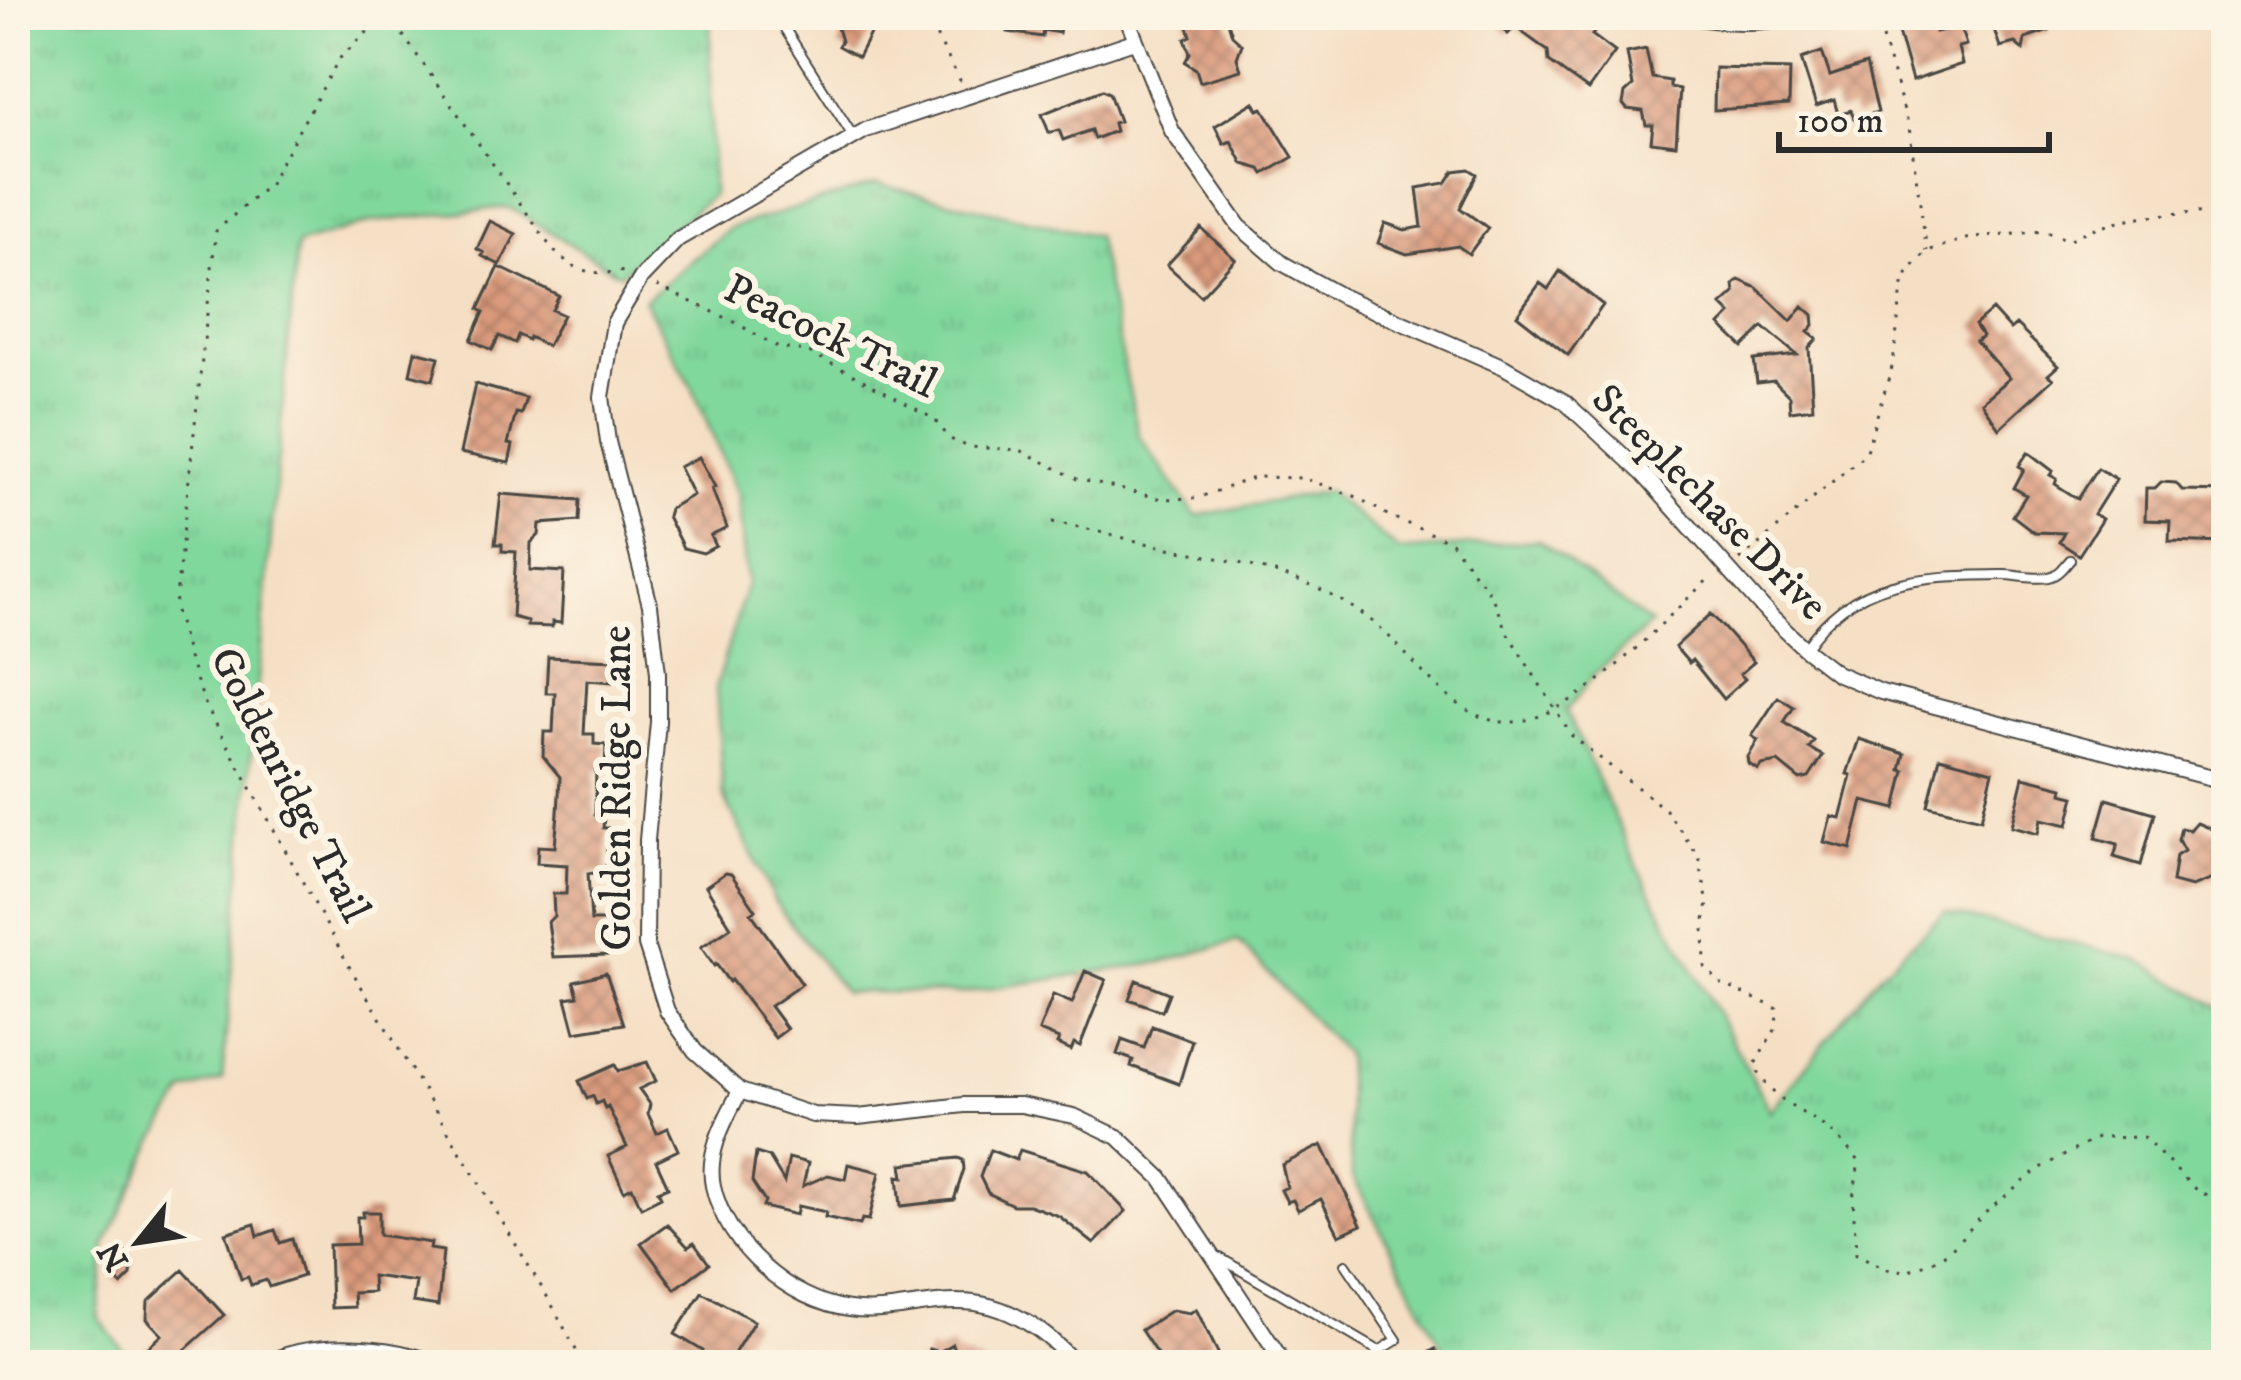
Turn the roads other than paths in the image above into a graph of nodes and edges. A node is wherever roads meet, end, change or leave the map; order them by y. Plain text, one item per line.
1 (776, 15) edge
2 (1126, 15) edge
3 (1684, 15) edge
4 (1799, 15) edge
5 (1134, 41) junction
6 (854, 137) junction
7 (2070, 560) dead end
8 (1805, 649) junction
9 (2226, 782) edge
10 (740, 1091) junction
11 (1213, 1255) junction
12 (1346, 1264) dead end
13 (264, 1365) edge
14 (438, 1365) edge
15 (1076, 1365) edge
16 (1285, 1365) edge

1 - 6 lane
2 - 5 street, Steeplechase Drive
3 - 4 street
5 - 6 street, Golden Ridge Lane
5 - 8 street, Steeplechase Drive
6 - 10 street, Golden Ridge Lane
7 - 8 lane
8 - 9 street, Steeplechase Drive
10 - 11 street, Golden Ridge Lane
10 - 15 street
11 - 12 lane
11 - 16 street, Golden Ridge Lane
13 - 14 street

